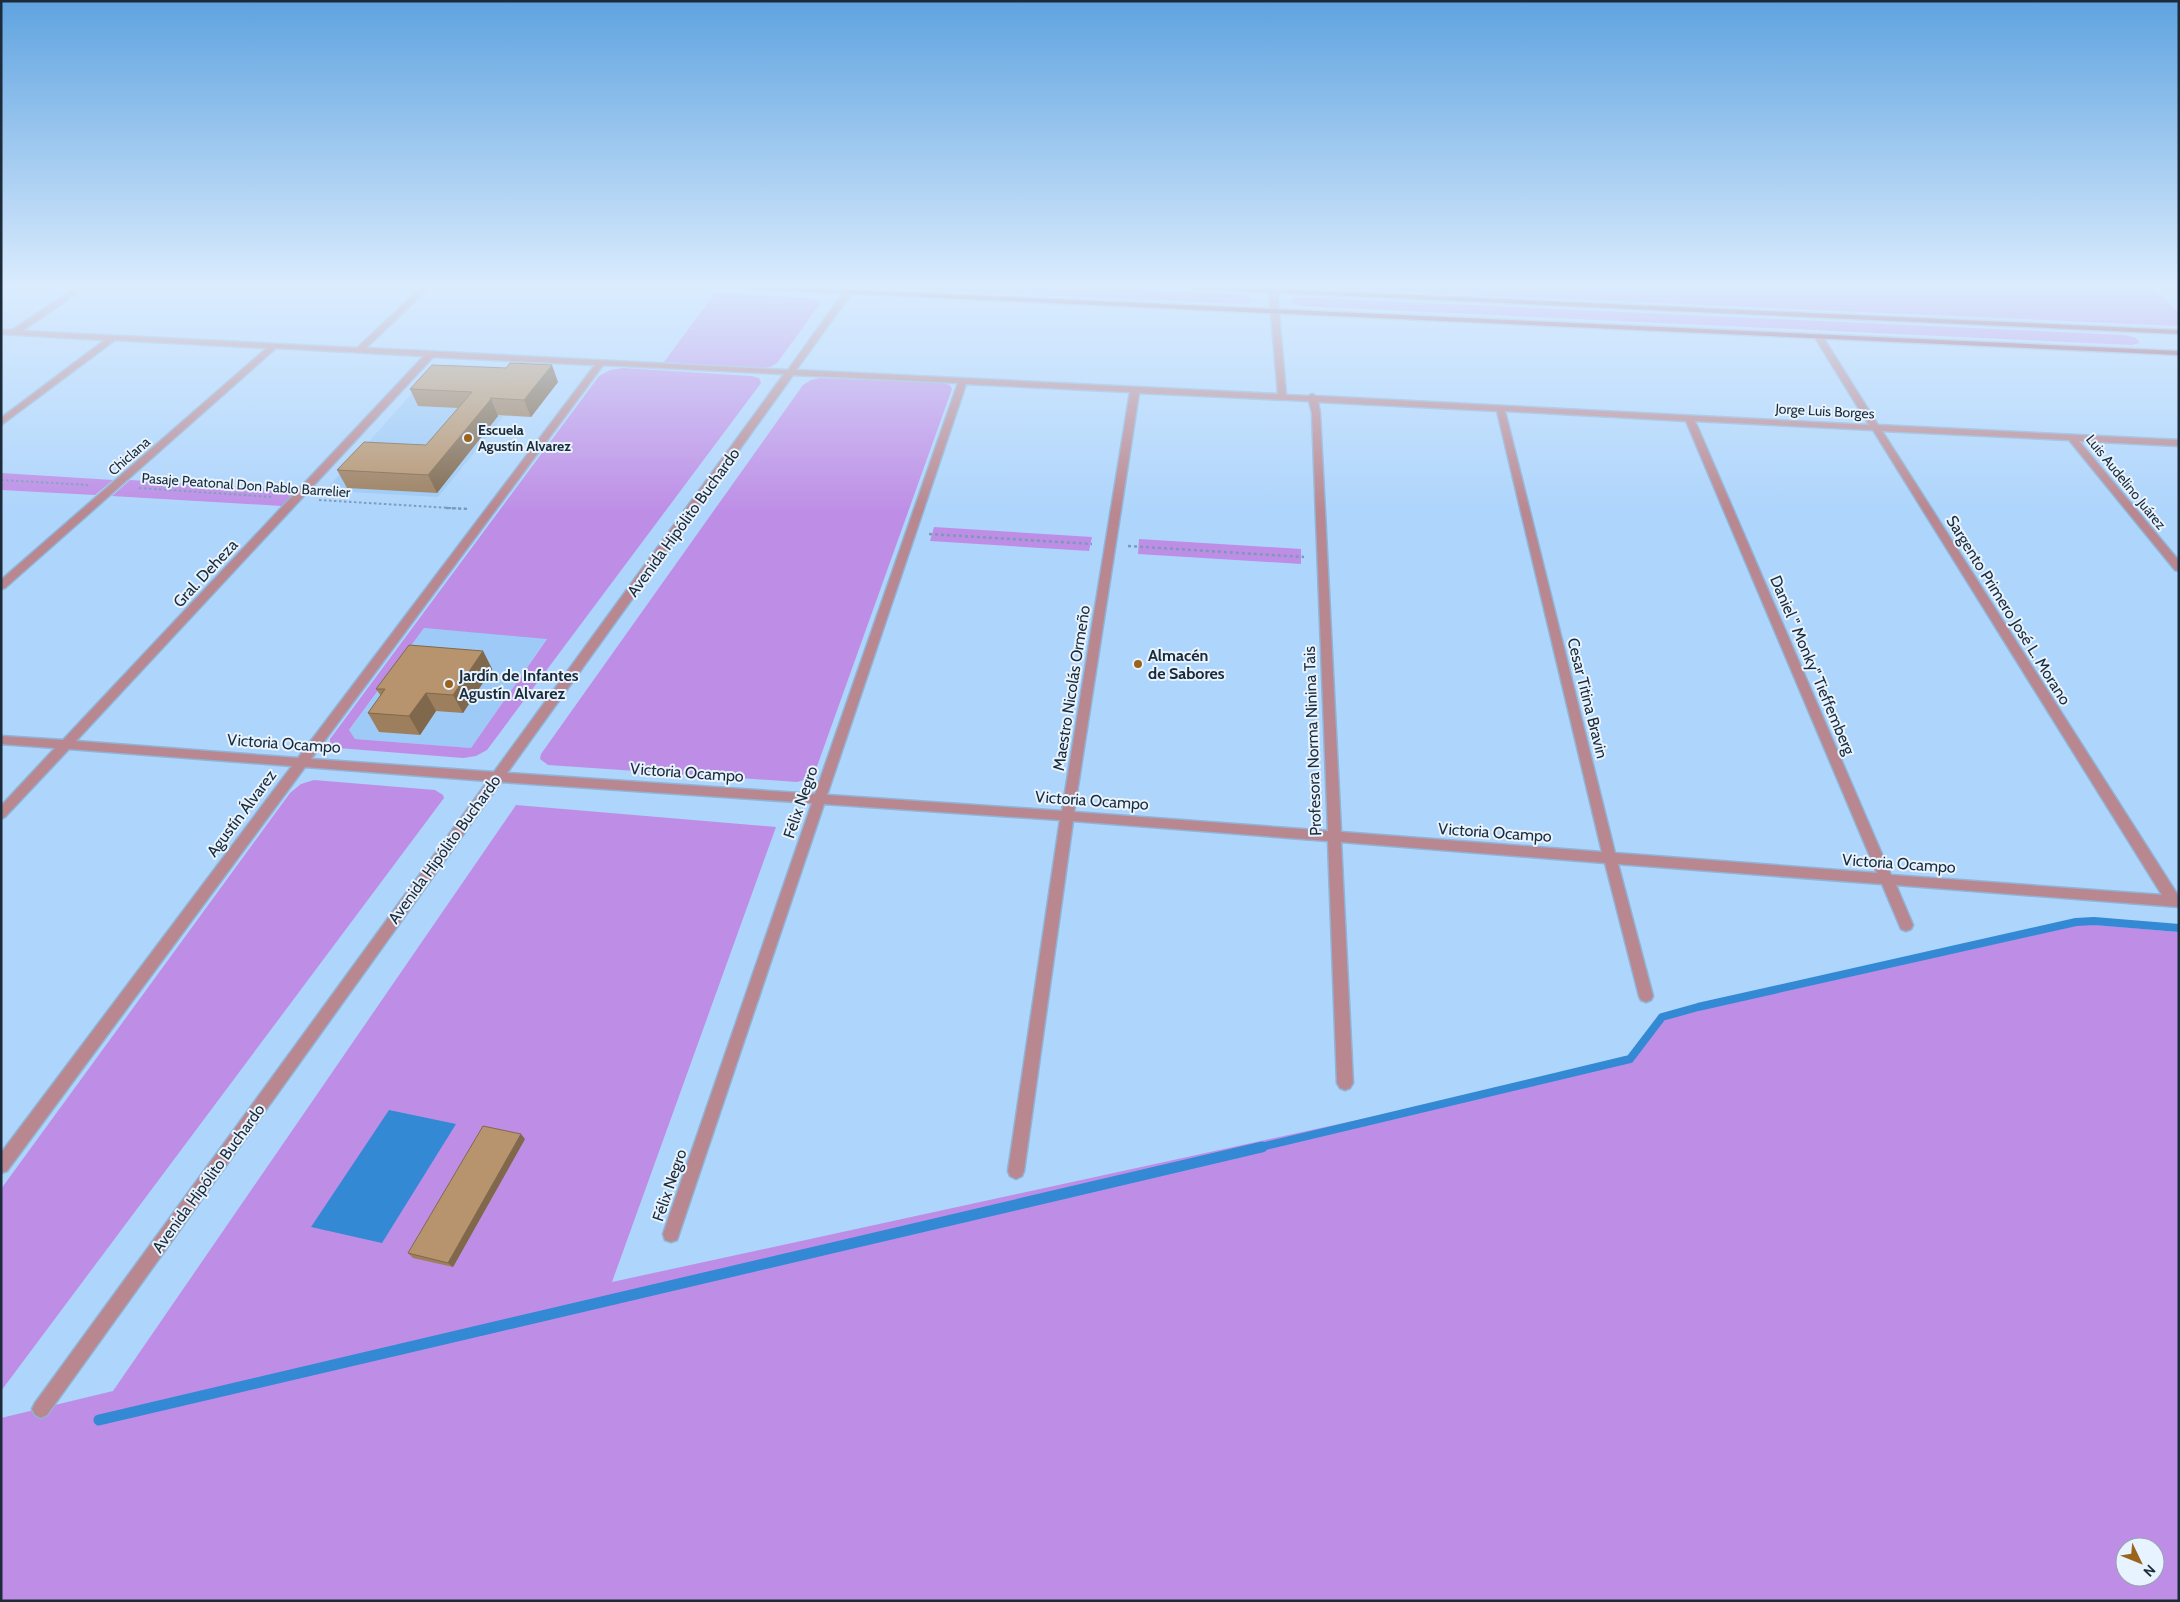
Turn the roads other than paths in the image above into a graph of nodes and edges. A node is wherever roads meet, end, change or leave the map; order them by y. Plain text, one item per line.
1 (81, 362) edge
2 (256, 362) edge
3 (424, 362) edge
4 (597, 362) edge
5 (602, 362) junction
6 (799, 362) edge
7 (1279, 362) edge
8 (1834, 362) edge
9 (791, 373) junction
10 (963, 380) junction
11 (1135, 390) junction
12 (1282, 396) junction
13 (1312, 398) junction
14 (1500, 407) junction
15 (1689, 418) junction
16 (1, 422) edge
17 (1876, 427) junction
18 (2072, 438) junction
19 (2179, 443) edge
20 (2179, 568) edge
21 (1, 586) edge
22 (1, 740) edge
23 (66, 745) junction
24 (301, 762) junction
25 (496, 777) junction
26 (820, 799) junction
27 (1, 814) edge
28 (1068, 816) junction
29 (1333, 837) junction
30 (1610, 858) junction
31 (1887, 880) junction
32 (2176, 902) edge
33 (1906, 925) dead end
34 (1646, 996) dead end
35 (1345, 1083) dead end
36 (1, 1166) edge
37 (1016, 1170) dead end
38 (671, 1234) dead end
39 (42, 1409) dead end

1 - 16 street
2 - 21 street, Chiclana
3 - 23 street, Gral. Deheza
4 - 5 street, Jorge Luis Borges
5 - 9 street, Jorge Luis Borges
5 - 24 street, Agustín Álvarez
6 - 9 street, Avenida Hipólito Buchardo
7 - 12 street
8 - 17 street, Sargento Primero José L. Morano
9 - 10 street, Jorge Luis Borges
9 - 25 street, Avenida Hipólito Buchardo
10 - 11 street, Jorge Luis Borges
10 - 26 street, Félix Negro
11 - 12 street, Jorge Luis Borges
11 - 28 street, Maestro Nicolás Ormeño
12 - 13 street, Jorge Luis Borges
13 - 14 street, Jorge Luis Borges
13 - 29 street, Profesora Norma Ninina Tais
14 - 15 street, Jorge Luis Borges
14 - 30 street, Cesar Titina Bravin
15 - 17 street, Jorge Luis Borges
15 - 31 street, Daniel " Monky" Tieffemberg
17 - 18 street, Jorge Luis Borges
17 - 32 street, Sargento Primero José L. Morano
18 - 19 street, Jorge Luis Borges
18 - 20 street, Luis Audelino Juárez
22 - 23 street, Victoria Ocampo
23 - 24 street, Victoria Ocampo
23 - 27 street, Gral. Deheza
24 - 25 street, Victoria Ocampo
24 - 36 street, Agustín Álvarez
25 - 26 street, Victoria Ocampo
25 - 39 street, Avenida Hipólito Buchardo
26 - 28 street, Victoria Ocampo
26 - 38 street, Félix Negro
28 - 29 street, Victoria Ocampo
28 - 37 street, Maestro Nicolás Ormeño
29 - 30 street, Victoria Ocampo
29 - 35 street, Profesora Norma Ninina Tais
30 - 31 street, Victoria Ocampo
30 - 34 street, Cesar Titina Bravin
31 - 32 street, Victoria Ocampo
31 - 33 street, Daniel " Monky" Tieffemberg

